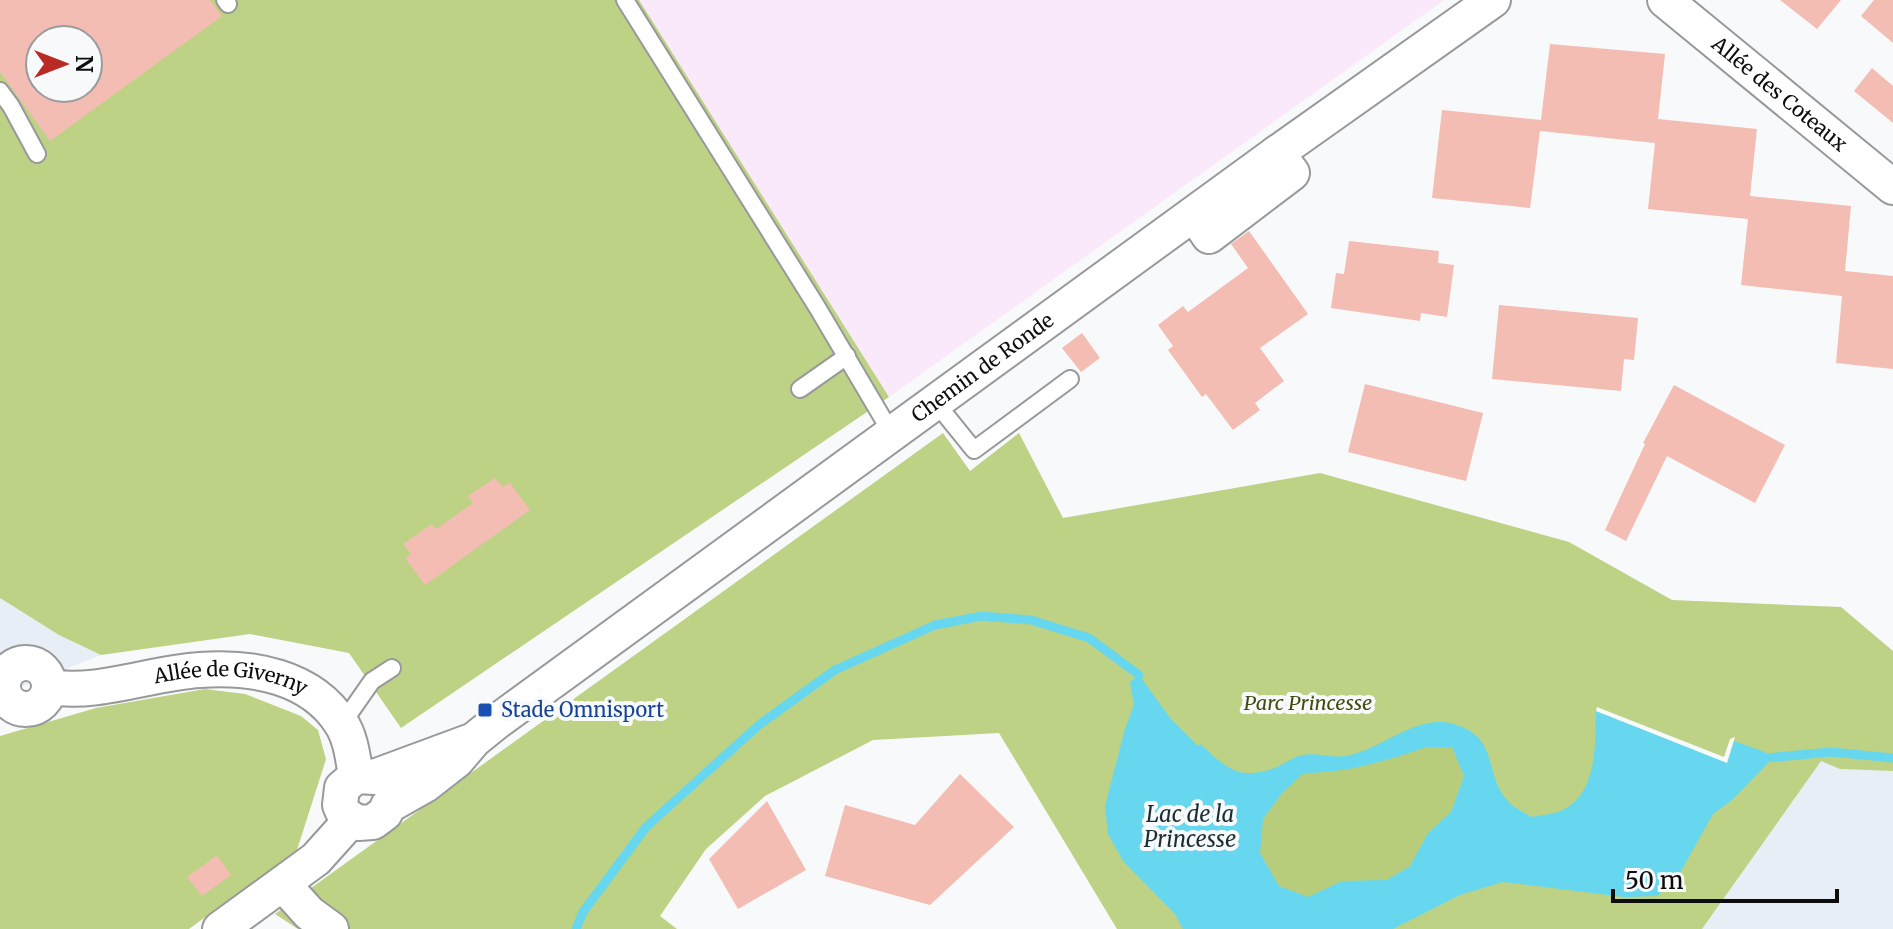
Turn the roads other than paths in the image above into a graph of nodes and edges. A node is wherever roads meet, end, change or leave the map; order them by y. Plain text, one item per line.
1 (625, 0) edge
2 (1493, 0) edge
3 (1665, 0) edge
4 (0, 91) edge
5 (37, 154) dead end
6 (1893, 187) edge
7 (847, 356) junction
8 (1070, 379) dead end
9 (800, 389) dead end
10 (936, 403) junction
11 (892, 434) junction
12 (392, 668) dead end
13 (2, 680) edge
14 (342, 724) junction
15 (372, 786) junction
16 (283, 884) junction
17 (220, 929) edge
18 (331, 929) edge

1 - 7 lane
2 - 10 street, Chemin de Ronde
3 - 6 street, Allée des Coteaux
4 - 5 lane
7 - 9 lane
7 - 11 lane
8 - 10 lane
10 - 11 street, Chemin de Ronde
11 - 15 street, Chemin de Ronde
12 - 14 lane
13 - 14 street, Allée de Giverny
14 - 15 street, Allée de Giverny
15 - 16 street
16 - 17 street
16 - 18 street

